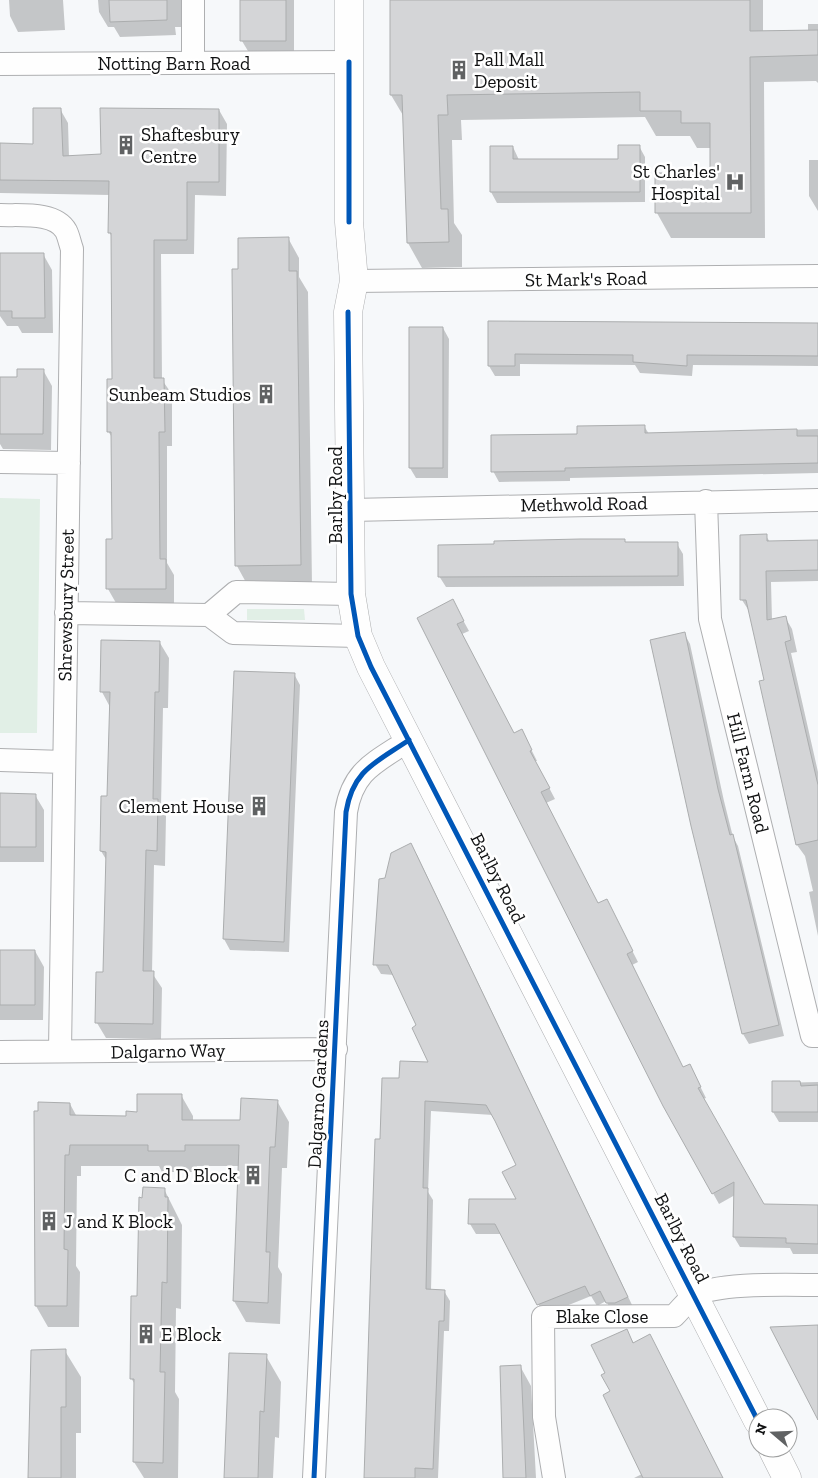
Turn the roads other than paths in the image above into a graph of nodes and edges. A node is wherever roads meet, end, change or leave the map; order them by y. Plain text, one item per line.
1 (192, 0) edge
2 (349, 0) edge
3 (349, 62) junction
4 (193, 63) junction
5 (0, 64) edge
6 (0, 215) edge
7 (818, 276) edge
8 (354, 281) junction
9 (0, 462) edge
10 (69, 464) junction
11 (818, 500) edge
12 (706, 501) junction
13 (351, 510) junction
14 (352, 594) junction
15 (66, 613) junction
16 (209, 614) junction
17 (358, 636) junction
18 (409, 740) junction
19 (0, 760) edge
20 (64, 762) junction
21 (818, 1036) edge
22 (336, 1049) junction
23 (60, 1051) junction
24 (0, 1052) edge
25 (818, 1285) edge
26 (694, 1296) junction
27 (751, 1408) edge
28 (777, 1458) edge
29 (314, 1478) edge
30 (554, 1478) edge
31 (787, 1478) edge

1 - 4 street
2 - 3 street, Barlby Road
3 - 4 street, Notting Barn Road
3 - 8 street, Barlby Road
4 - 5 street, Notting Barn Road
6 - 10 street, Shrewsbury Street
7 - 8 street, St Mark's Road
8 - 13 street, Barlby Road
9 - 10 street
10 - 15 street, Shrewsbury Street
11 - 12 street, Methwold Road
12 - 13 street, Methwold Road
12 - 21 street, Hill Farm Road
13 - 14 street, Barlby Road
14 - 16 street
14 - 17 street, Barlby Road
15 - 16 street
15 - 20 street, Shrewsbury Street
16 - 17 street
17 - 18 street, Barlby Road
18 - 22 street, Dalgarno Gardens
18 - 26 street, Barlby Road
19 - 20 street
20 - 23 street, Shrewsbury Street
22 - 23 street, Dalgarno Way
22 - 29 street, Dalgarno Gardens
23 - 24 street, Dalgarno Way
25 - 26 street
26 - 27 street, Barlby Road
26 - 30 street, Blake Close
28 - 31 street

